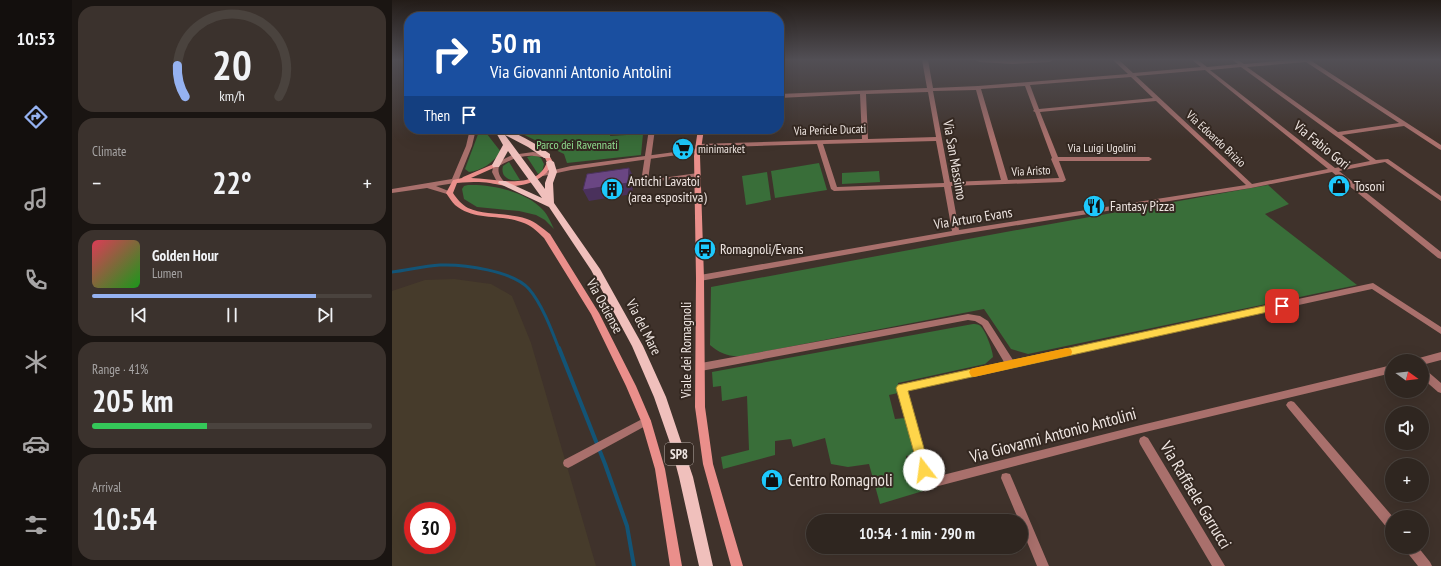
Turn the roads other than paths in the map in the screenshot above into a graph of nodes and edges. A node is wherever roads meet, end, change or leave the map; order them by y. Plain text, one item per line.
1 (930, 86) edge
2 (997, 86) edge
3 (1028, 86) edge
4 (1144, 86) edge
5 (1229, 86) edge
6 (1272, 86) edge
7 (1348, 86) edge
8 (978, 88) junction
9 (931, 91) junction
10 (863, 93) junction
11 (784, 96) edge
12 (1158, 99) junction
13 (1036, 110) junction
14 (1406, 124) junction
15 (472, 134) edge
16 (501, 134) edge
17 (508, 134) edge
18 (651, 134) edge
19 (700, 134) edge
20 (1336, 134) junction
21 (940, 139) junction
22 (865, 140) junction
23 (819, 142) junction
24 (507, 145) junction
25 (1441, 148) edge
26 (698, 149) junction
27 (516, 156) junction
28 (548, 159) junction
29 (646, 159) junction
30 (1054, 159) junction
31 (1149, 160) dead end
32 (1375, 162) junction
33 (496, 165) junction
34 (571, 168) junction
35 (1334, 170) junction
36 (553, 172) junction
37 (543, 174) junction
38 (698, 175) junction
39 (533, 178) junction
40 (455, 181) junction
41 (502, 183) junction
42 (1005, 183) junction
43 (421, 186) junction
44 (947, 186) junction
45 (1251, 186) junction
46 (392, 191) edge
47 (449, 193) junction
48 (1441, 199) edge
49 (550, 205) junction
50 (956, 233) junction
51 (1441, 256) edge
52 (700, 278) junction
53 (1441, 331) edge
54 (1441, 356) edge
55 (1429, 359) edge
56 (1011, 364) junction
57 (701, 367) junction
58 (1385, 371) edge
59 (1429, 378) edge
60 (1441, 389) edge
61 (1291, 405) dead end
62 (646, 421) junction
63 (1144, 441) dead end
64 (568, 463) dead end
65 (1006, 478) dead end
66 (1385, 517) edge
67 (1416, 554) edge
68 (676, 566) edge
69 (706, 566) edge
70 (737, 566) edge
71 (1043, 566) edge
72 (1220, 566) edge
73 (1426, 566) edge

1 - 9 street, Via San Massimo
2 - 8 street
3 - 13 street, Via Aristo
4 - 12 street, Via Edoardo Brizio
5 - 35 street, Via Fabio Gori
6 - 20 street
7 - 14 street
8 - 9 street
8 - 42 street
9 - 10 street
9 - 21 street, Via San Massimo
10 - 11 street
10 - 22 street
12 - 13 street
12 - 45 street, Via Edoardo Brizio
13 - 30 street, Via Aristo
14 - 20 street
14 - 25 street
15 - 40 street
16 - 24 main road, Via del Mare / SP8
17 - 28 main road
18 - 29 street
19 - 26 main road, Viale dei Romagnoli
20 - 32 street
21 - 22 street, Via Pericle Ducati
21 - 44 street, Via San Massimo
22 - 23 street, Via Pericle Ducati
23 - 26 street, Via Pericle Ducati
23 - 44 street, Via Aristo
24 - 27 main road, Via del Mare / SP8
24 - 33 main road
26 - 29 street, Via Pericle Ducati
26 - 38 main road, Viale dei Romagnoli
27 - 28 street
27 - 33 street
27 - 39 main road, Via del Mare / SP8
28 - 34 street
28 - 36 main road
28 - 37 main road
29 - 34 street, Via Pericle Ducati
29 - 38 street
30 - 31 street, Via Luigi Ugolini
30 - 42 street, Via Aristo
32 - 35 street, Via Arturo Evans
32 - 48 street, Via Arturo Evans
33 - 40 main road
33 - 41 street
34 - 36 street, Via Pericle Ducati
35 - 45 street, Via Arturo Evans
35 - 51 street, Via Fabio Gori
36 - 37 street, Via Pericle Ducati
36 - 49 main road
37 - 39 main road
38 - 52 main road, Viale dei Romagnoli
39 - 41 main road
39 - 49 main road, Via del Mare / SP8
40 - 41 main road
40 - 43 street
40 - 47 main road
41 - 49 main road
42 - 44 street, Via Aristo
43 - 46 street
43 - 47 street
44 - 50 street, Via San Massimo
45 - 50 street, Via Arturo Evans
47 - 62 main road, Via Ostiense
49 - 69 main road, Via del Mare / SP8
50 - 52 street, Via Arturo Evans
52 - 57 main road, Viale dei Romagnoli
53 - 56 street, Via Giovanni Antonio Antolini
54 - 55 street
56 - 57 street
56 - 58 street, Via Giovanni Antonio Antolini
57 - 70 main road, Viale dei Romagnoli
59 - 60 street
61 - 66 street
62 - 64 street
62 - 68 main road, Via Ostiense
63 - 72 street, Via Raffaele Garrucci
65 - 71 street
67 - 73 street

